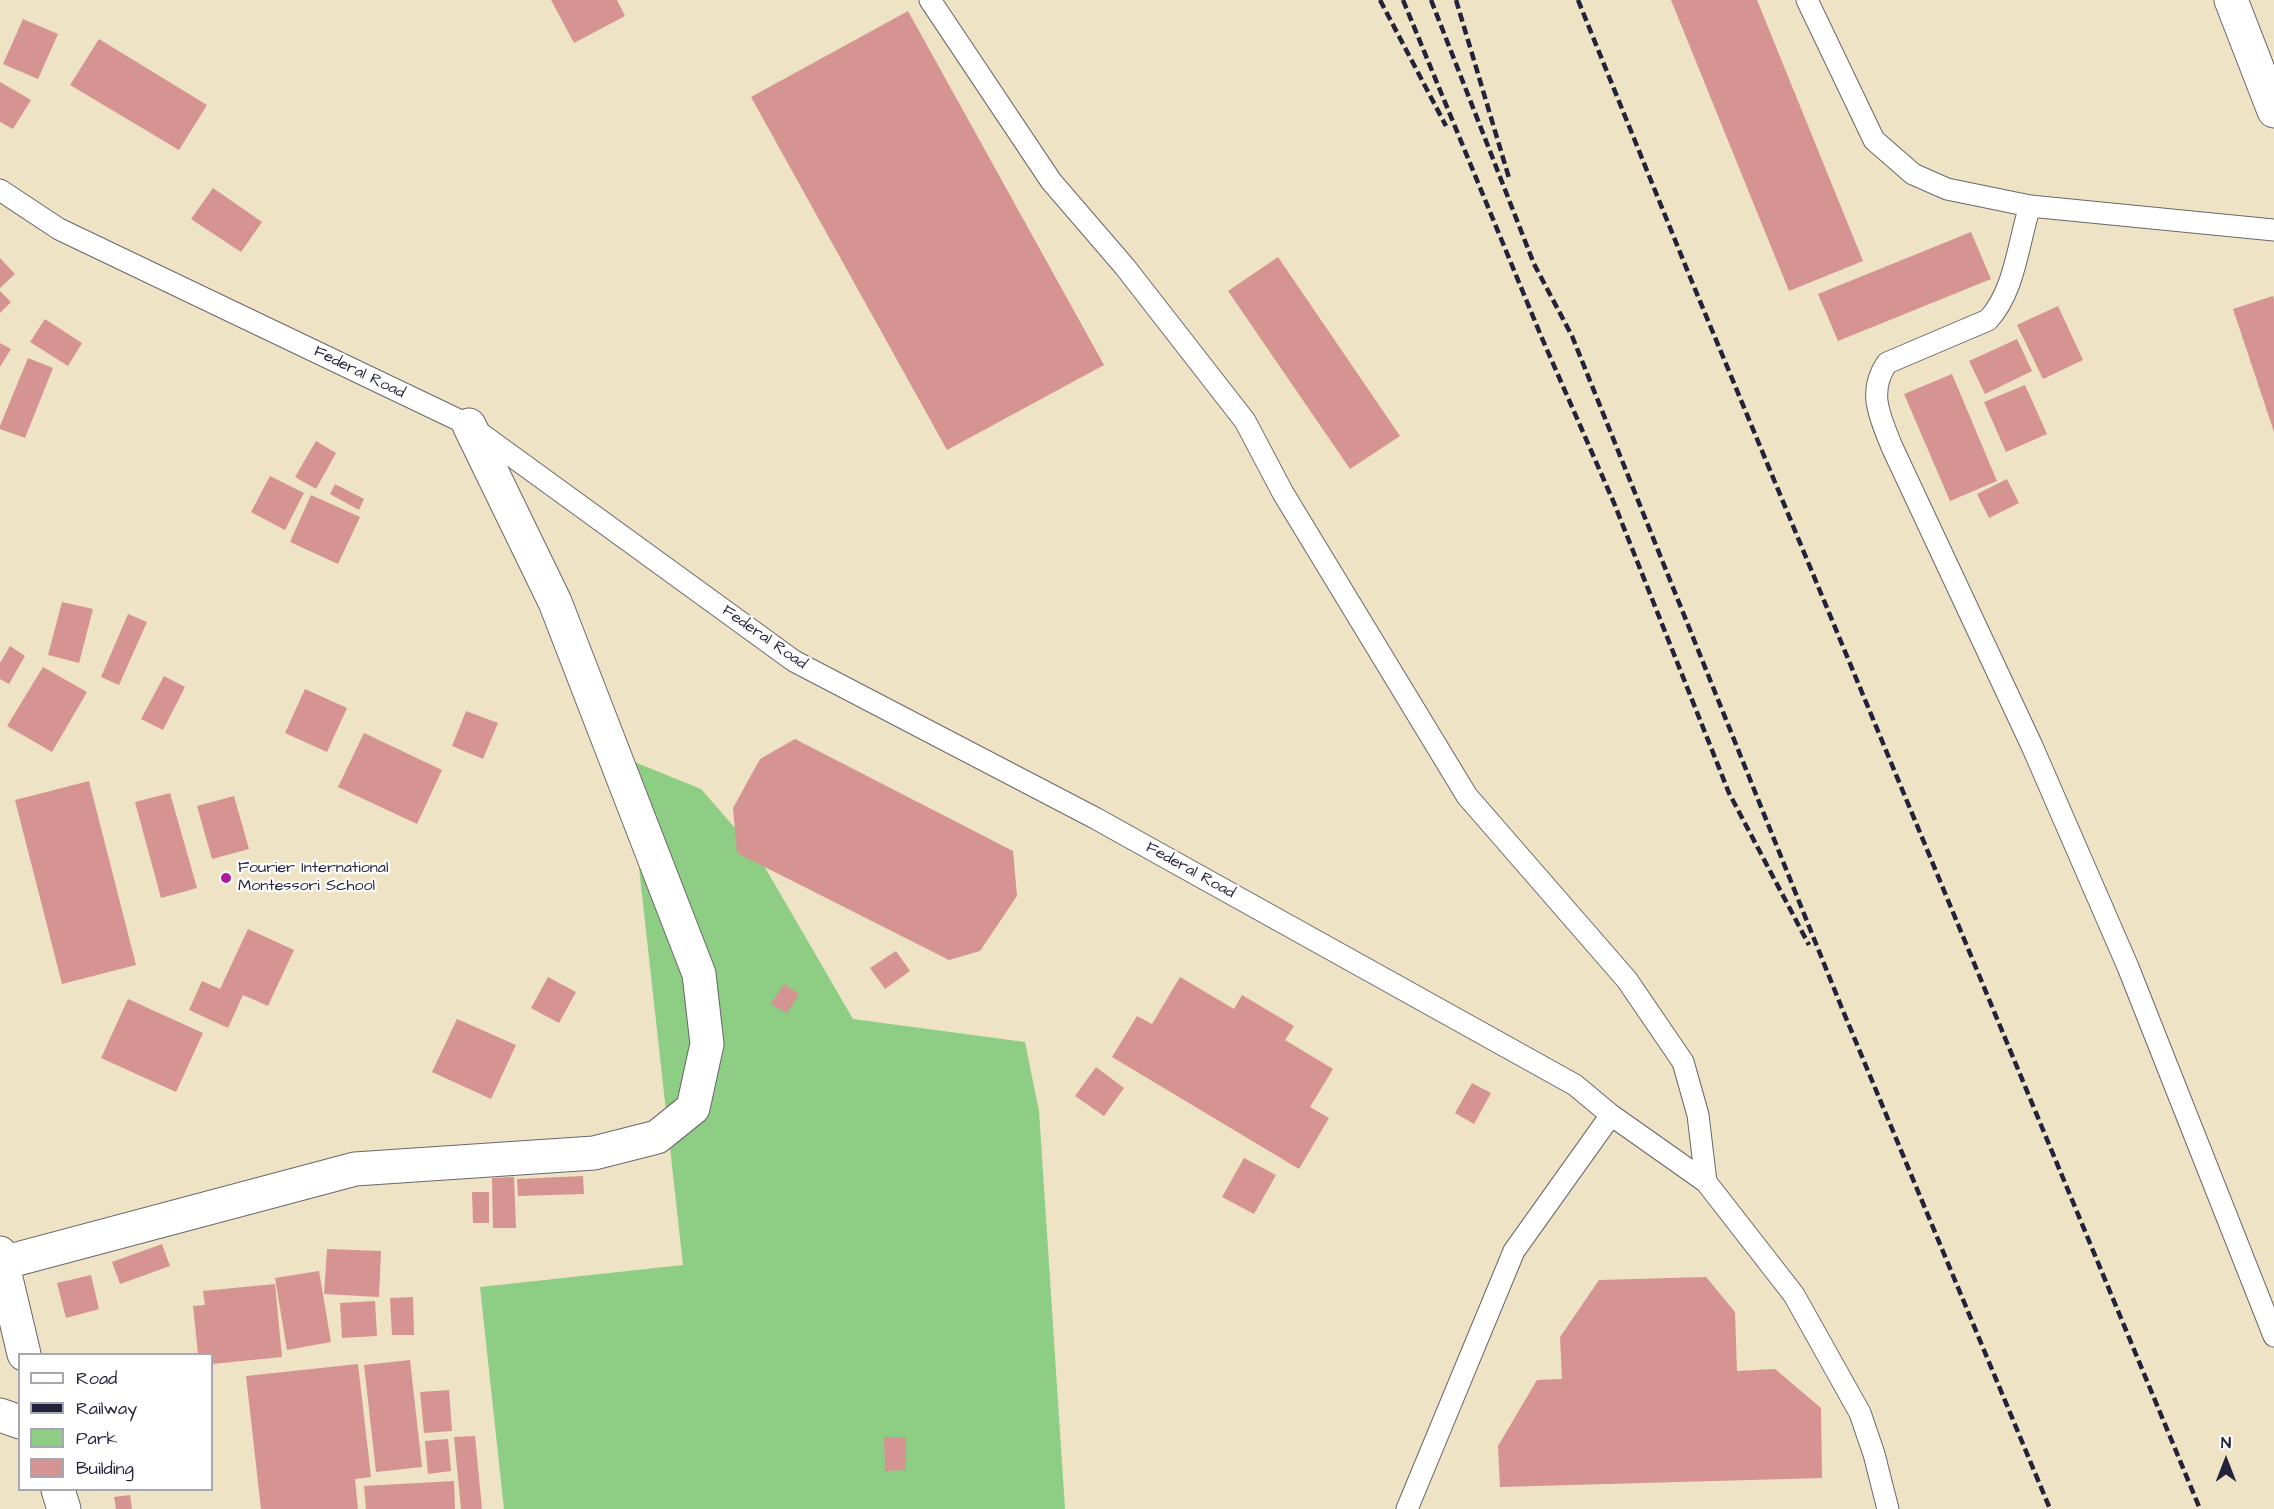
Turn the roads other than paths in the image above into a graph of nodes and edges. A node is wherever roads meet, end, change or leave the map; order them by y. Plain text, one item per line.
1 (930, 0) edge
2 (1807, 0) edge
3 (2231, 0) edge
4 (2274, 111) edge
5 (0, 190) edge
6 (2030, 206) junction
7 (2274, 230) edge
8 (469, 425) junction
9 (1611, 1115) junction
10 (1706, 1182) junction
11 (1, 1258) edge
12 (2274, 1336) edge
13 (24, 1353) edge
14 (0, 1415) edge
15 (18, 1421) edge
16 (58, 1491) edge
17 (64, 1509) edge
18 (1407, 1509) edge
19 (1888, 1509) edge

1 - 10 lane
2 - 6 lane
3 - 4 street
5 - 8 lane, Federal Road
6 - 7 lane
6 - 12 lane
8 - 9 lane, Federal Road
8 - 11 street
9 - 10 lane, Federal Road
9 - 18 lane
10 - 19 lane
11 - 13 street
14 - 15 street
16 - 17 street

